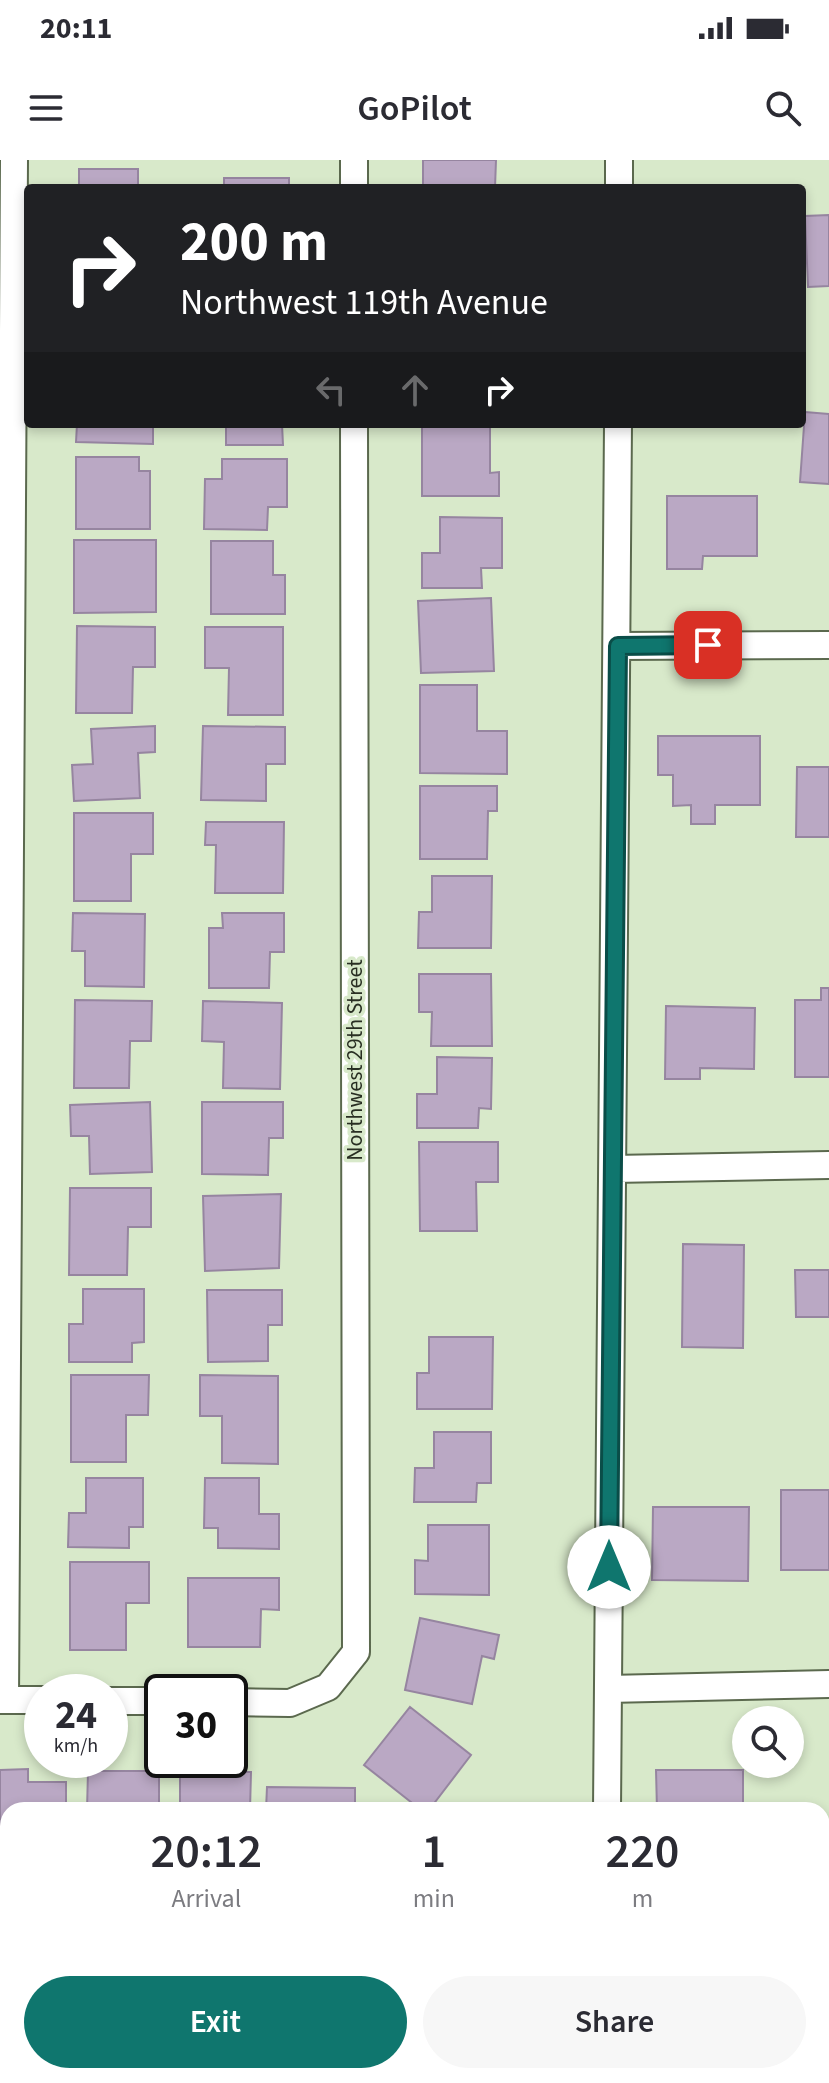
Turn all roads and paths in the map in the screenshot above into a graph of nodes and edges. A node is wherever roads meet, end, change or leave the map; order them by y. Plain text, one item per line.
1 (14, 160) edge
2 (354, 160) edge
3 (619, 160) edge
4 (354, 184) edge
5 (619, 184) edge
6 (354, 428) edge
7 (618, 428) edge
8 (829, 645) edge
9 (618, 646) junction
10 (829, 1165) edge
11 (613, 1169) junction
12 (829, 1684) edge
13 (608, 1689) junction
14 (2, 1700) edge
15 (24, 1700) edge
16 (248, 1702) edge
17 (607, 1802) edge

1 - 14 street
2 - 4 street
3 - 5 street
6 - 16 street, Northwest 29th Street
7 - 9 street
8 - 9 street
9 - 11 street
10 - 11 street
11 - 13 street
12 - 13 street
13 - 17 street
14 - 15 street

